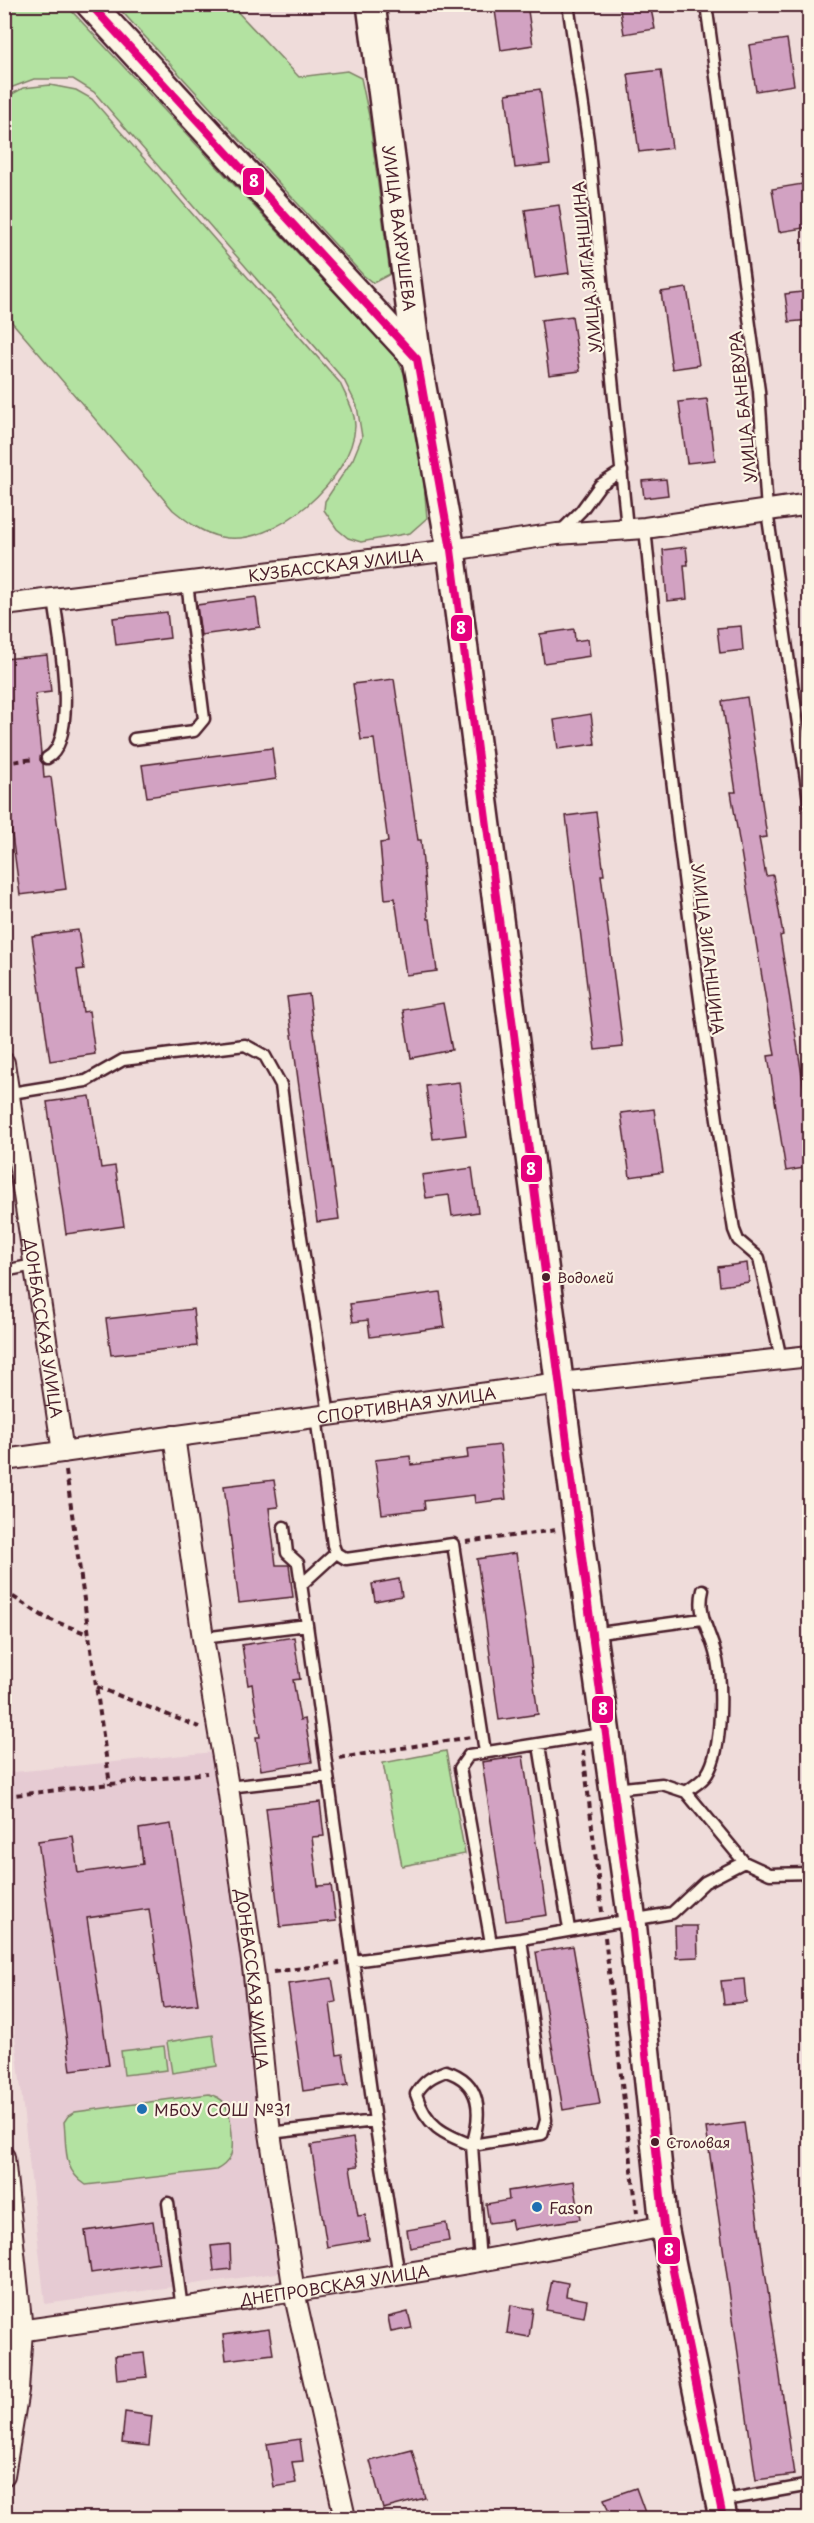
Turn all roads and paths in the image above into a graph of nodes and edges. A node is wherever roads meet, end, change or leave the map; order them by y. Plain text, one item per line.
1 (90, 4) edge
2 (370, 4) edge
3 (568, 4) edge
4 (706, 4) edge
5 (417, 359) junction
6 (622, 471) junction
7 (810, 504) edge
8 (767, 511) junction
9 (636, 528) junction
10 (557, 534) junction
11 (451, 550) junction
12 (187, 583) junction
13 (54, 599) junction
14 (4, 605) edge
15 (134, 739) dead end
16 (47, 758) joint
17 (4, 763) edge
18 (810, 807) edge
19 (4, 1062) edge
20 (7, 1094) edge
21 (34, 1265) junction
22 (4, 1271) edge
23 (810, 1356) edge
24 (781, 1359) junction
25 (560, 1383) junction
26 (322, 1415) junction
27 (174, 1436) junction
28 (63, 1452) junction
29 (4, 1460) edge
30 (284, 1527) dead end
31 (562, 1529) junction
32 (453, 1544) junction
33 (336, 1553) junction
34 (301, 1585) junction
35 (703, 1590) dead end
36 (4, 1591) edge
37 (702, 1619) junction
38 (307, 1625) junction
39 (88, 1634) junction
40 (592, 1634) junction
41 (203, 1638) junction
42 (96, 1686) junction
43 (483, 1735) junction
44 (594, 1735) junction
45 (220, 1738) junction
46 (539, 1744) junction
47 (485, 1752) junction
48 (326, 1760) junction
49 (328, 1776) junction
50 (227, 1779) junction
51 (110, 1785) junction
52 (614, 1789) junction
53 (686, 1792) junction
54 (6, 1796) dead end
55 (744, 1862) junction
56 (810, 1873) edge
57 (632, 1921) junction
58 (603, 1925) junction
59 (569, 1929) junction
60 (521, 1939) junction
61 (491, 1943) junction
62 (353, 1961) junction
63 (254, 1975) junction
64 (375, 2121) junction
65 (270, 2133) junction
66 (472, 2145) junction
67 (4, 2157) edge
68 (168, 2203) dead end
69 (652, 2228) junction
70 (480, 2262) junction
71 (399, 2276) junction
72 (294, 2292) junction
73 (182, 2309) junction
74 (13, 2331) edge
75 (4, 2475) edge
76 (810, 2484) edge
77 (721, 2510) edge
78 (345, 2518) edge

1 - 5 main road
2 - 5 main road, УЛИЦА ВАХРУШЕВА
3 - 6 lane, УЛИЦА ЗИГАНШИНА
4 - 8 lane, УЛИЦА БАНЕВУРА
5 - 11 main road, УЛИЦА ВАХРУШЕВА
6 - 9 lane, УЛИЦА ЗИГАНШИНА
6 - 10 lane
7 - 8 street, КУЗБАССКАЯ УЛИЦА
8 - 9 street, КУЗБАССКАЯ УЛИЦА
8 - 18 lane, УЛИЦА БАНЕВУРА
9 - 10 street, КУЗБАССКАЯ УЛИЦА
9 - 24 lane, УЛИЦА ЗИГАНШИНА
10 - 11 street, КУЗБАССКАЯ УЛИЦА
11 - 12 street, КУЗБАССКАЯ УЛИЦА
11 - 25 main road, УЛИЦА ВАХРУШЕВА
12 - 13 street, КУЗБАССКАЯ УЛИЦА
12 - 15 lane
13 - 14 street, КУЗБАССКАЯ УЛИЦА
13 - 16 lane
16 - 17 path
19 - 20 street, ДОНБАССКАЯ УЛИЦА
20 - 21 street, ДОНБАССКАЯ УЛИЦА
20 - 26 lane
21 - 22 lane
21 - 28 street, ДОНБАССКАЯ УЛИЦА
23 - 24 street, СПОРТИВНАЯ УЛИЦА
24 - 25 street, СПОРТИВНАЯ УЛИЦА
25 - 26 street, СПОРТИВНАЯ УЛИЦА
25 - 31 main road, УЛИЦА ВАХРУШЕВА
26 - 27 street, СПОРТИВНАЯ УЛИЦА
26 - 33 lane
27 - 28 street, СПОРТИВНАЯ УЛИЦА
27 - 41 street, ДОНБАССКАЯ УЛИЦА
28 - 29 street, СПОРТИВНАЯ УЛИЦА
28 - 39 path
30 - 34 lane
31 - 32 path
31 - 40 main road, УЛИЦА ВАХРУШЕВА
32 - 33 lane
32 - 43 lane
33 - 34 lane
34 - 38 lane
35 - 37 lane
36 - 39 path
37 - 40 lane
37 - 53 lane
38 - 41 lane
38 - 48 lane
39 - 42 path
40 - 44 main road, УЛИЦА ВАХРУШЕВА
41 - 45 street, ДОНБАССКАЯ УЛИЦА
42 - 45 path
42 - 51 path
43 - 47 lane
43 - 48 path
44 - 46 lane
44 - 52 main road, УЛИЦА ВАХРУШЕВА
44 - 58 path
45 - 50 street, ДОНБАССКАЯ УЛИЦА
46 - 47 lane
46 - 59 lane
47 - 61 lane
48 - 49 lane
49 - 50 lane
49 - 62 lane
50 - 51 path
50 - 63 street, ДОНБАССКАЯ УЛИЦА
51 - 54 path
52 - 53 lane
52 - 57 main road, УЛИЦА ВАХРУШЕВА
53 - 55 lane
55 - 56 lane
55 - 57 lane
57 - 58 lane
57 - 69 main road, УЛИЦА ВАХРУШЕВА
58 - 59 lane
58 - 69 path
59 - 60 lane
60 - 61 lane
60 - 66 lane
61 - 62 lane
62 - 63 path
62 - 64 lane
63 - 65 street, ДОНБАССКАЯ УЛИЦА
64 - 65 lane
64 - 71 lane
65 - 72 street, ДОНБАССКАЯ УЛИЦА
66 - 66 lane
66 - 70 lane
67 - 74 street
68 - 73 lane
69 - 70 street, ДНЕПРОВСКАЯ УЛИЦА
69 - 77 main road, УЛИЦА ВАХРУШЕВА
70 - 71 street, ДНЕПРОВСКАЯ УЛИЦА
71 - 72 street, ДНЕПРОВСКАЯ УЛИЦА
72 - 73 street, ДНЕПРОВСКАЯ УЛИЦА
72 - 78 street, ДОНБАССКАЯ УЛИЦА
73 - 74 street, ДНЕПРОВСКАЯ УЛИЦА
74 - 75 street
76 - 77 lane

